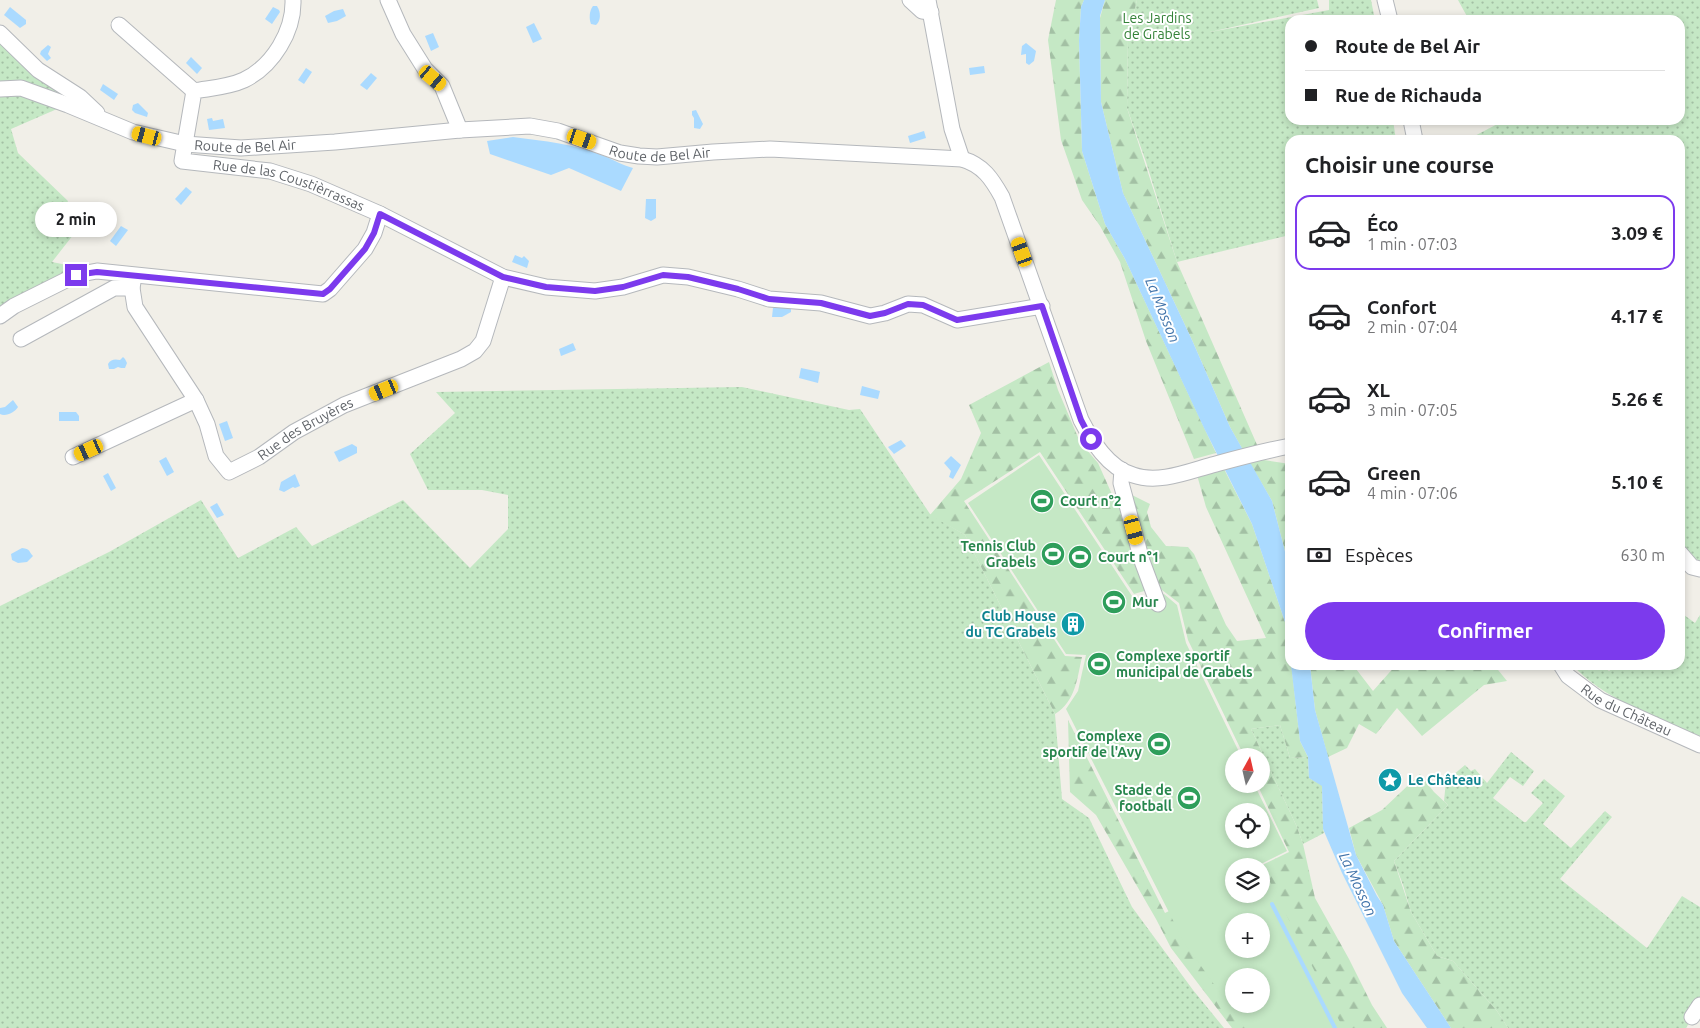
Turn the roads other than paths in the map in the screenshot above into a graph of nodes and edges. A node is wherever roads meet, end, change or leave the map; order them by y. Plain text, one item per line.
1 (293, 0) edge
2 (388, 0) edge
3 (910, 0) edge
4 (1386, 0) edge
5 (929, 6) edge
6 (1389, 15) edge
7 (119, 25) dead end
8 (0, 33) edge
9 (0, 89) edge
10 (194, 91) junction
11 (103, 120) junction
12 (460, 130) junction
13 (185, 144) junction
14 (962, 158) junction
15 (380, 214) junction
16 (503, 277) junction
17 (133, 282) junction
18 (1042, 306) junction
19 (0, 316) edge
20 (21, 339) dead end
21 (196, 400) junction
22 (1285, 447) edge
23 (73, 457) dead end
24 (1127, 473) junction
25 (1685, 559) edge
26 (1700, 569) edge
27 (1158, 604) dead end
28 (1564, 670) edge
29 (1700, 745) edge

1 - 10 street
2 - 12 street
3 - 5 street
4 - 6 street
5 - 14 street
7 - 10 street
8 - 11 street
9 - 11 street, Route de Bel Air
10 - 13 street
11 - 13 street, Route de Bel Air
12 - 13 street, Route de Bel Air
12 - 14 street, Route de Bel Air
13 - 15 street, Rue de las Coustièrrassas
14 - 18 street, Route de Bel Air
15 - 16 street, Rue de las Coustièrrassas
15 - 17 street
16 - 18 street, Rue de las Coustièrrassas
16 - 21 street, Rue des Bruyères
17 - 19 street
17 - 20 street
17 - 21 street
18 - 24 street, Route de Bel Air
21 - 23 street
22 - 24 street
24 - 27 street
25 - 26 street
28 - 29 street, Rue du Château

